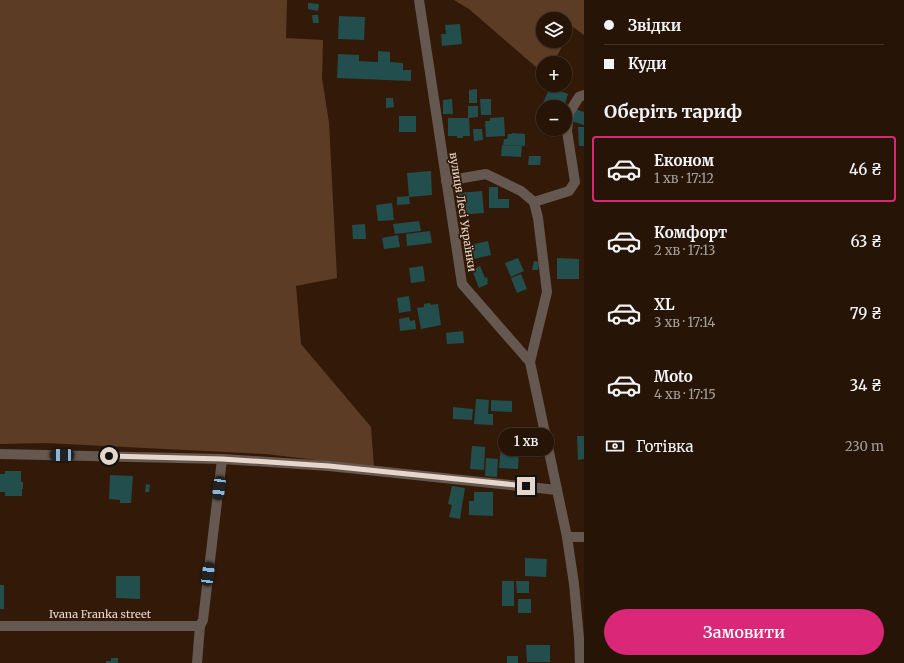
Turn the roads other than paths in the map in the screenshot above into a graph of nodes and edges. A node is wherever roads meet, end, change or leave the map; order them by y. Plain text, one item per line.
1 (419, 0) edge
2 (584, 95) edge
3 (446, 181) junction
4 (534, 202) junction
5 (530, 362) junction
6 (0, 454) edge
7 (222, 459) junction
8 (557, 490) junction
9 (567, 537) junction
10 (584, 537) edge
11 (0, 626) edge
12 (200, 626) junction
13 (197, 663) edge
14 (580, 663) edge

1 - 3 street, вулиця Лесі Українки
2 - 4 street
3 - 4 street
3 - 5 street, вулиця Лесі Українки
4 - 5 street
5 - 8 street, вулиця Лесі Українки
6 - 7 street
7 - 8 street
7 - 12 street
8 - 9 street, вулиця Лесі Українки
9 - 10 street
9 - 14 street, вулиця Лесі Українки
11 - 12 street, Ivana Franka street
12 - 13 street

